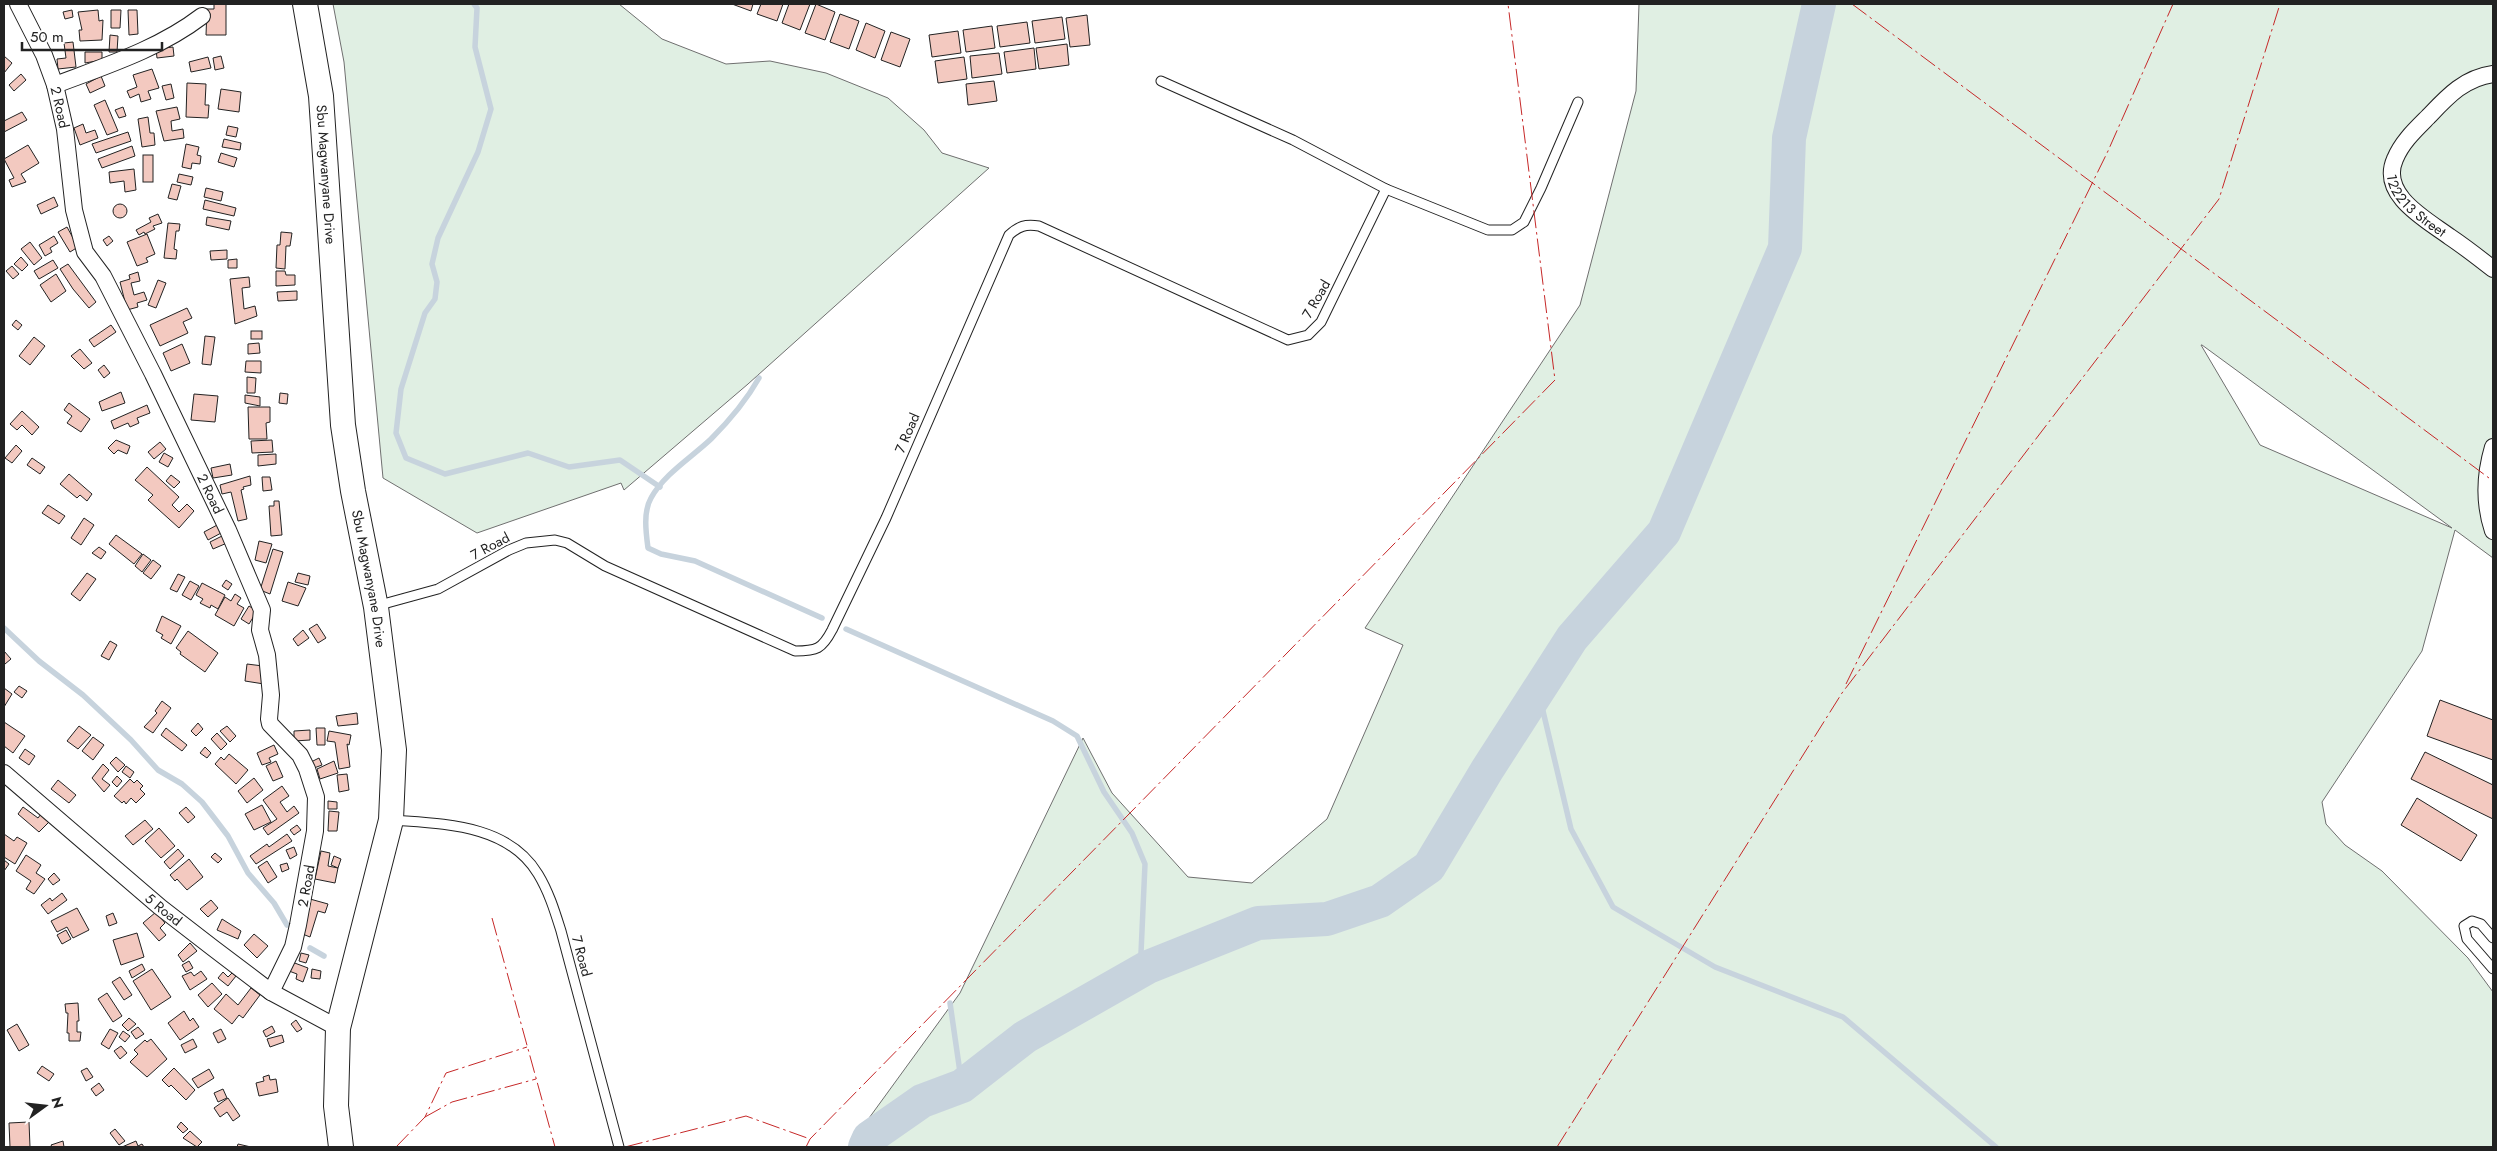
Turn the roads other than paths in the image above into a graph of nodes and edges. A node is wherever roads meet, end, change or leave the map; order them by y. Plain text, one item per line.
1 (18, 4) edge
2 (305, 4) edge
3 (202, 16) dead end
4 (2493, 74) edge
5 (1161, 81) dead end
6 (55, 85) junction
7 (1578, 102) dead end
8 (1386, 189) junction
9 (2493, 269) edge
10 (2493, 447) edge
11 (2493, 531) edge
12 (376, 606) junction
13 (4, 773) edge
14 (391, 820) junction
15 (2493, 938) edge
16 (2493, 969) edge
17 (272, 992) junction
18 (338, 1028) junction
19 (341, 1147) edge
20 (619, 1147) edge

1 - 6 street, 2 Road
2 - 12 main road, Sbu Magwanyane Drive
3 - 6 street
4 - 9 street, 122213 Street
5 - 8 lane
6 - 17 street, 2 Road
7 - 8 lane
8 - 12 lane, 7 Road
10 - 11 street
12 - 14 main road, Sbu Magwanyane Drive
13 - 17 street, 5 Road
14 - 18 main road, Sbu Magwanyane Drive
14 - 20 lane, 7 Road
15 - 16 lane
17 - 18 street, 5 Road
18 - 19 main road, Sbu Magwanyane Drive

